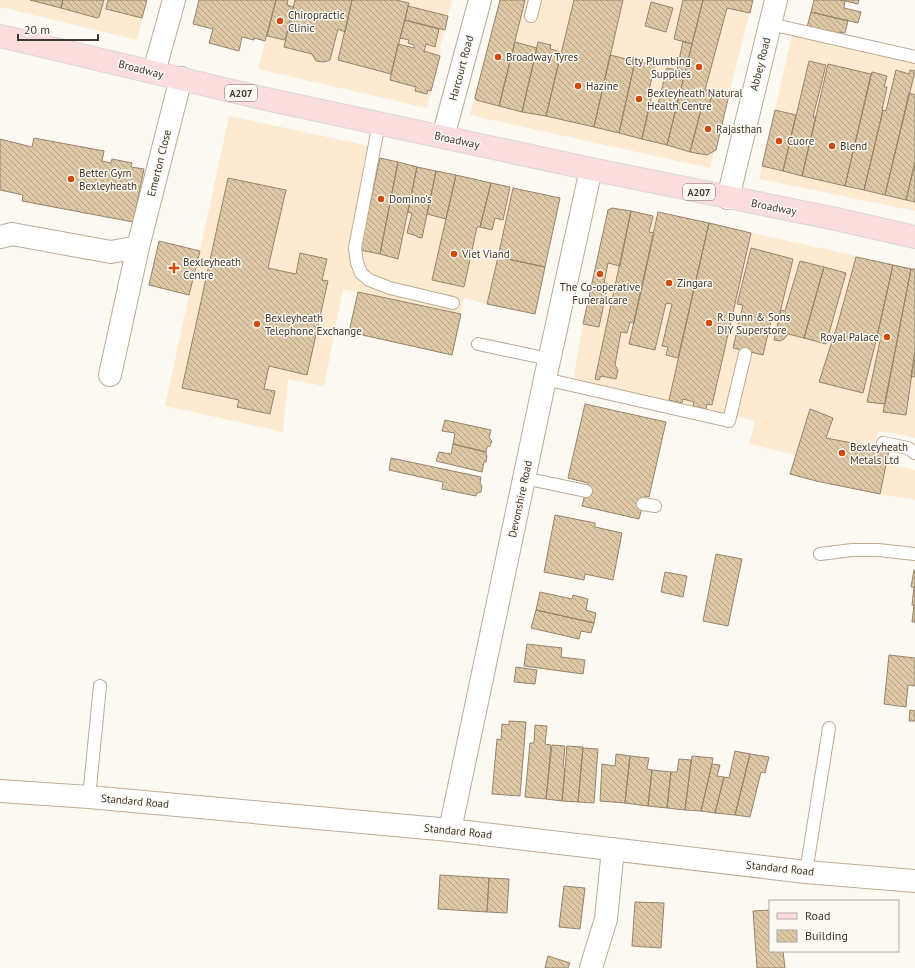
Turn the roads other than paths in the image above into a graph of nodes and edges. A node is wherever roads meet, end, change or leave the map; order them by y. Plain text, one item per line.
1 (174, 0) edge
2 (480, 0) edge
3 (535, 0) edge
4 (776, 0) edge
5 (531, 16) dead end
6 (770, 24) junction
7 (0, 36) edge
8 (915, 57) edge
9 (154, 72) junction
10 (181, 78) junction
11 (379, 123) junction
12 (443, 137) junction
13 (591, 169) junction
14 (728, 198) junction
15 (915, 236) edge
16 (0, 237) edge
17 (138, 247) junction
18 (453, 303) dead end
19 (478, 344) dead end
20 (745, 354) dead end
21 (547, 369) junction
22 (110, 375) dead end
23 (883, 443) dead end
24 (915, 453) edge
25 (524, 478) junction
26 (586, 491) dead end
27 (820, 554) dead end
28 (915, 554) edge
29 (100, 686) dead end
30 (829, 728) dead end
31 (0, 791) edge
32 (89, 797) junction
33 (450, 830) junction
34 (613, 849) junction
35 (806, 872) junction
36 (915, 881) edge
37 (591, 968) edge

1 - 9 street
2 - 12 street, Harcourt Road
3 - 5 lane
4 - 6 street, Abbey Road
6 - 8 lane
6 - 14 street, Abbey Road
7 - 9 main road, Broadway / A207
9 - 10 main road, Broadway / A207
10 - 11 main road, Broadway / A207
10 - 17 street, Emerton Close
11 - 12 main road, Broadway / A207
11 - 18 lane
12 - 13 main road, Broadway / A207
13 - 14 main road, Broadway / A207
13 - 21 street, Devonshire Road
14 - 15 main road, Broadway / A207
16 - 17 street
17 - 22 street, Emerton Close
19 - 21 lane
20 - 21 lane
21 - 25 street, Devonshire Road
23 - 24 lane
25 - 26 lane
25 - 33 street, Devonshire Road
27 - 28 lane
29 - 32 lane
30 - 35 lane
31 - 32 street, Standard Road
32 - 33 street, Standard Road
33 - 34 street, Standard Road
34 - 35 street, Standard Road
34 - 37 street
35 - 36 street, Standard Road

